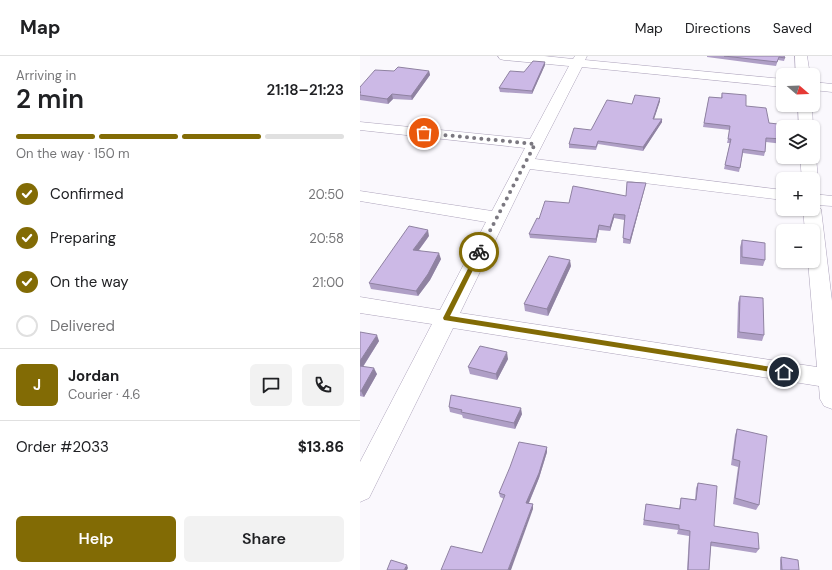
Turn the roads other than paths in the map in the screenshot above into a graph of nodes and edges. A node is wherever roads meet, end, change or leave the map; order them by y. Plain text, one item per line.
1 (504, 56) edge
2 (801, 56) edge
3 (580, 59) edge
4 (802, 68) edge
5 (776, 82) edge
6 (820, 87) edge
7 (832, 88) edge
8 (360, 126) edge
9 (535, 144) junction
10 (525, 163) junction
11 (776, 194) edge
12 (360, 196) edge
13 (820, 200) edge
14 (832, 201) edge
15 (813, 216) edge
16 (497, 218) junction
17 (360, 305) edge
18 (446, 318) junction
19 (831, 386) edge
20 (360, 489) edge

1 - 3 street
2 - 4 street
3 - 5 street
3 - 9 street
6 - 7 street
8 - 9 street
9 - 10 street
10 - 11 street
10 - 16 street
12 - 16 street
13 - 14 street
15 - 19 street
16 - 18 street
17 - 18 street
18 - 19 street
18 - 20 street

